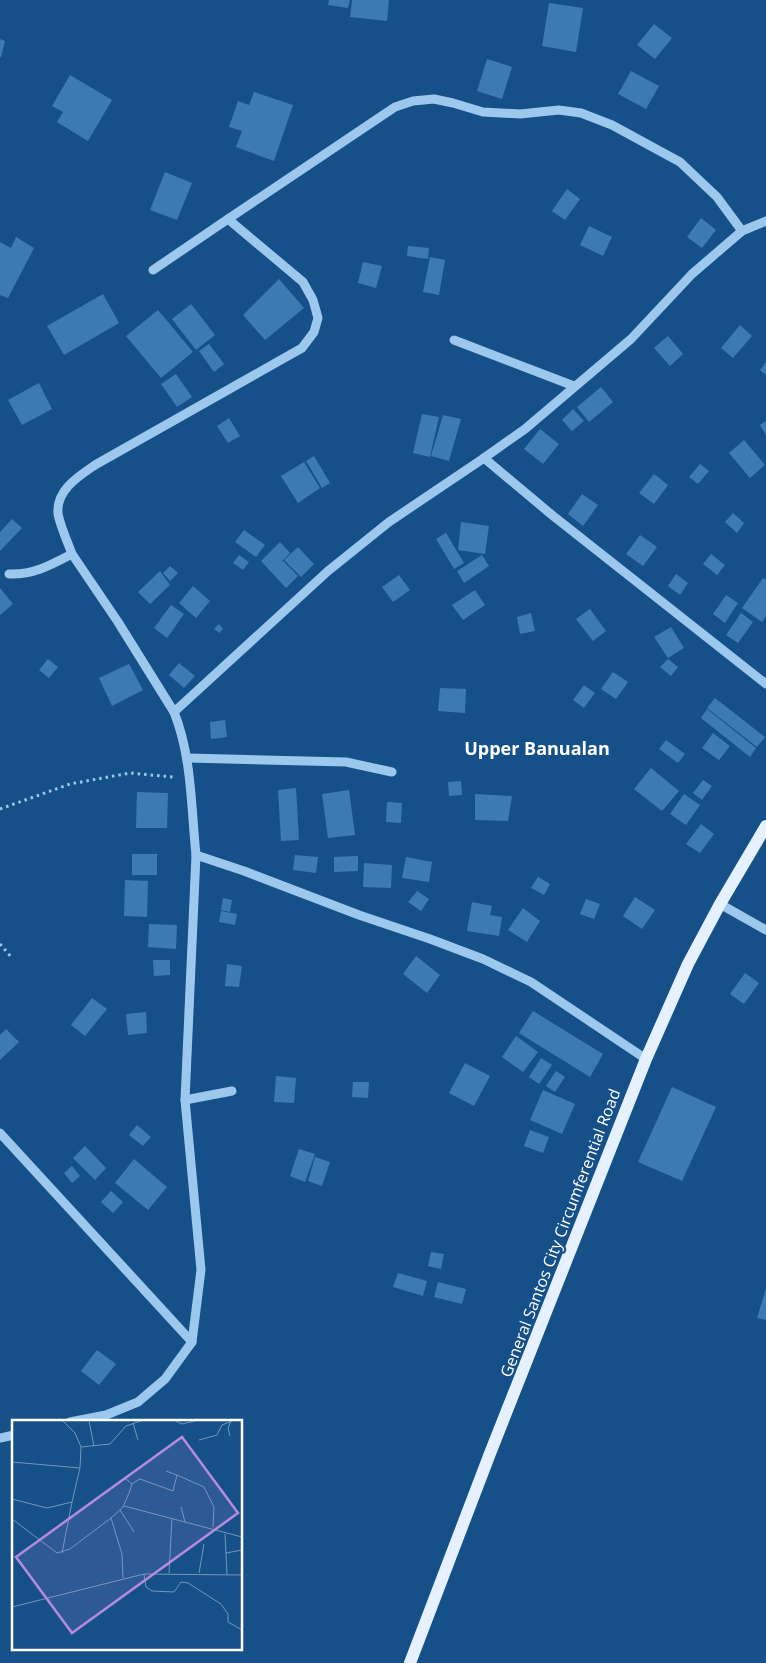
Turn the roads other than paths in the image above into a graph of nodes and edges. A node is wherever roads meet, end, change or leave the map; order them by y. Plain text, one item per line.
1 (228, 218) junction
2 (766, 221) edge
3 (742, 231) junction
4 (153, 270) dead end
5 (454, 340) dead end
6 (574, 386) junction
7 (484, 458) junction
8 (72, 554) junction
9 (9, 574) dead end
10 (766, 684) edge
11 (174, 712) junction
12 (188, 758) junction
13 (392, 772) dead end
14 (766, 826) edge
15 (196, 855) junction
16 (720, 904) junction
17 (766, 930) edge
18 (646, 1059) junction
19 (232, 1092) dead end
20 (185, 1100) junction
21 (0, 1133) edge
22 (192, 1342) junction
23 (80, 1420) edge
24 (410, 1663) edge

1 - 3 street
1 - 4 street
1 - 8 street
2 - 3 street
3 - 6 street
5 - 6 street
6 - 7 street
7 - 10 street
7 - 11 street
8 - 9 street
8 - 11 street
11 - 12 street
12 - 13 street
12 - 15 street
14 - 16 main road, General Santos City Circumferential Road
15 - 18 street
15 - 20 street
16 - 17 street
16 - 18 main road, General Santos City Circumferential Road
18 - 24 main road, General Santos City Circumferential Road
19 - 20 street
20 - 22 street
21 - 22 street
22 - 23 street

